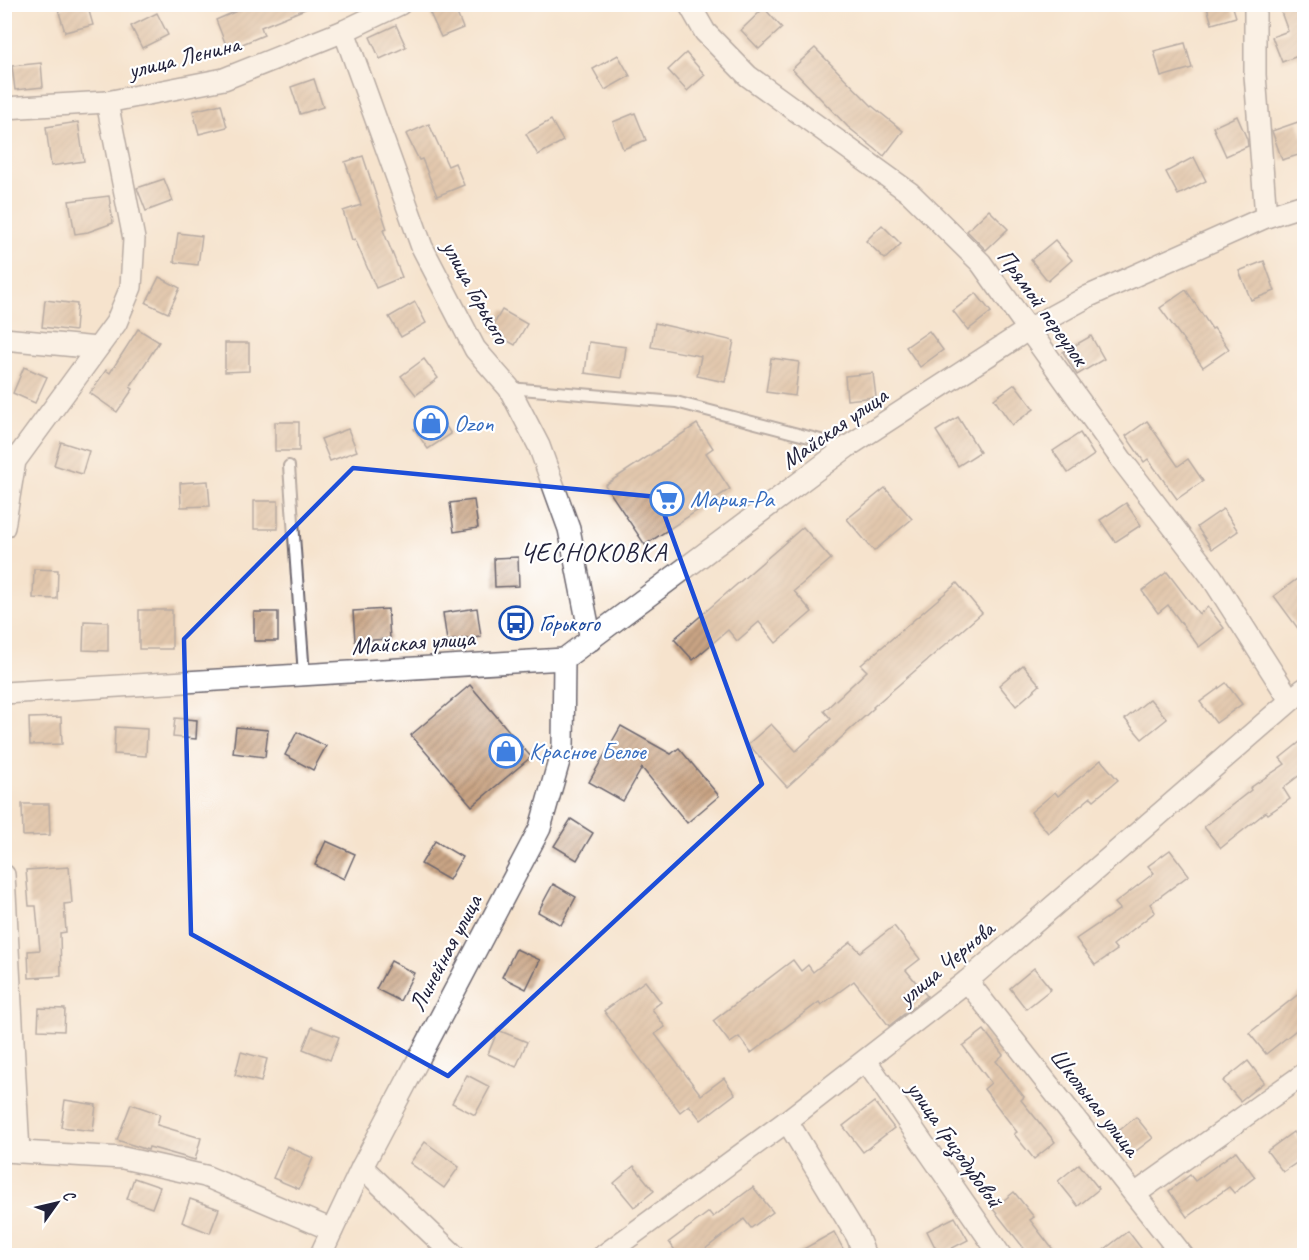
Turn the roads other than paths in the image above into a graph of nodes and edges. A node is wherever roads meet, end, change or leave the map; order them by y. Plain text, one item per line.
1 (400, 4) edge
2 (689, 4) edge
3 (1255, 4) edge
4 (344, 31) junction
5 (107, 102) junction
6 (4, 108) edge
7 (1305, 204) edge
8 (1266, 217) junction
9 (1029, 329) junction
10 (4, 339) edge
11 (97, 348) junction
12 (509, 388) junction
13 (847, 447) junction
14 (289, 466) dead end
15 (4, 527) edge
16 (591, 640) junction
17 (564, 659) junction
18 (304, 675) junction
19 (4, 693) edge
20 (1297, 695) edge
21 (4, 875) edge
22 (6, 924) edge
23 (967, 981) junction
24 (866, 1061) junction
25 (1305, 1074) edge
26 (787, 1121) junction
27 (12, 1152) edge
28 (363, 1167) junction
29 (1135, 1194) junction
30 (332, 1230) junction
31 (320, 1256) edge
32 (455, 1256) edge
33 (603, 1256) edge
34 (866, 1256) edge
35 (1001, 1256) edge
36 (1183, 1256) edge

1 - 4 street, улица Ленина
2 - 9 street, Прямой переулок
3 - 8 street
4 - 5 street, улица Ленина
4 - 12 street, улица Горького
5 - 6 street, улица Ленина
5 - 11 street
7 - 8 street, Майская улица
8 - 9 street, Майская улица
9 - 13 street, Майская улица
9 - 20 street, Прямой переулок
10 - 11 street
11 - 15 street
12 - 13 lane
12 - 16 street, улица Горького
13 - 16 street, Майская улица
14 - 18 lane
16 - 17 street, Майская улица
17 - 18 street, Майская улица
17 - 28 street, Линейная улица
18 - 19 street, Майская улица
20 - 23 street, улица Чернова
21 - 22 street
22 - 27 street
23 - 24 street, улица Чернова
23 - 29 street, Школьная улица
24 - 26 street, улица Чернова
24 - 35 street, улица Гризодубовой
25 - 29 street
26 - 33 street, улица Чернова
26 - 34 street
27 - 30 street
28 - 30 street, Линейная улица
28 - 32 street
29 - 36 street, Школьная улица
30 - 31 street, Линейная улица

